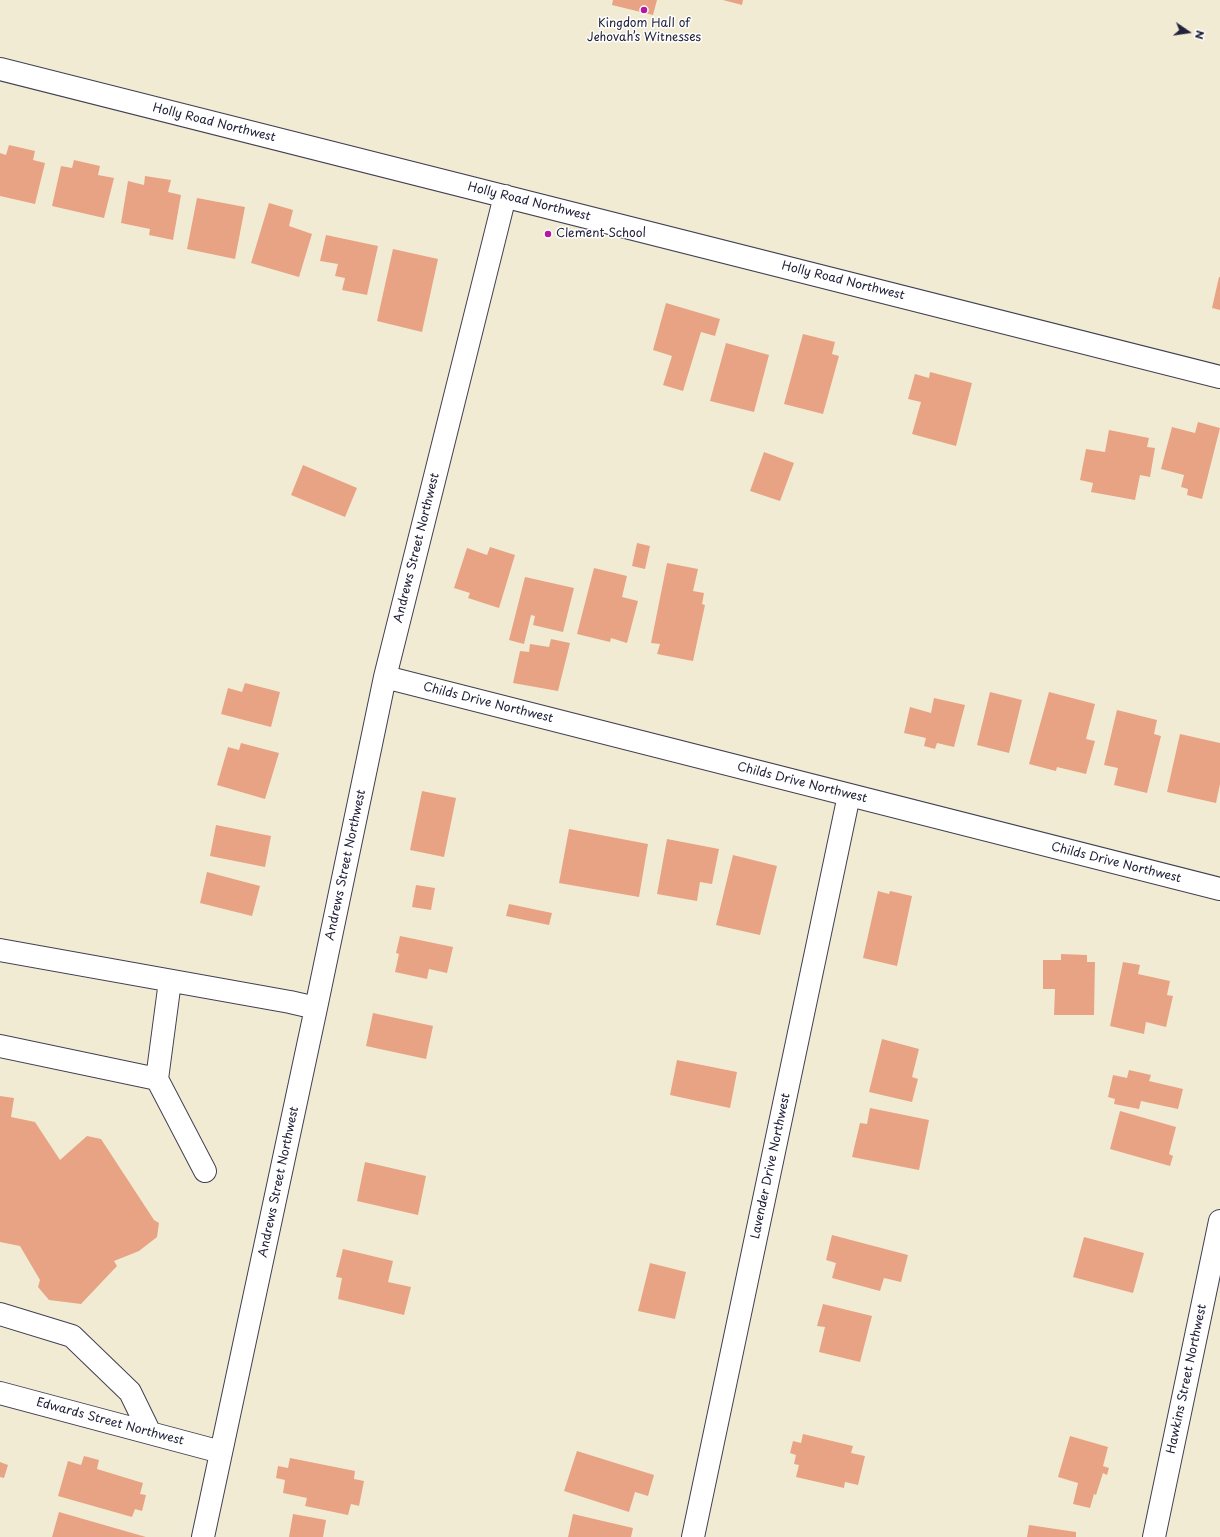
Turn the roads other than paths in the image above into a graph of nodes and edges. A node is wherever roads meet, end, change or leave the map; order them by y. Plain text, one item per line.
1 (0, 69) edge
2 (505, 196) junction
3 (1220, 377) edge
4 (385, 677) junction
5 (849, 795) junction
6 (1220, 889) edge
7 (0, 950) edge
8 (170, 980) junction
9 (316, 1008) junction
10 (0, 1046) edge
11 (157, 1079) junction
12 (205, 1171) dead end
13 (1220, 1221) edge
14 (0, 1314) edge
15 (0, 1393) edge
16 (150, 1433) junction
17 (221, 1452) junction
18 (203, 1537) edge
19 (693, 1537) edge
20 (1154, 1537) edge

1 - 2 street, Holly Road Northwest
2 - 3 street, Holly Road Northwest
2 - 4 street, Andrews Street Northwest
4 - 5 street, Childs Drive Northwest
4 - 9 street, Andrews Street Northwest
5 - 6 street, Childs Drive Northwest
5 - 19 street, Lavender Drive Northwest
7 - 8 street
8 - 9 street
8 - 11 street
9 - 17 street, Andrews Street Northwest
10 - 11 street
11 - 12 street
13 - 20 street, Hawkins Street Northwest
14 - 16 street
15 - 16 street, Edwards Street Northwest
16 - 17 street, Edwards Street Northwest
17 - 18 street, Andrews Street Northwest

